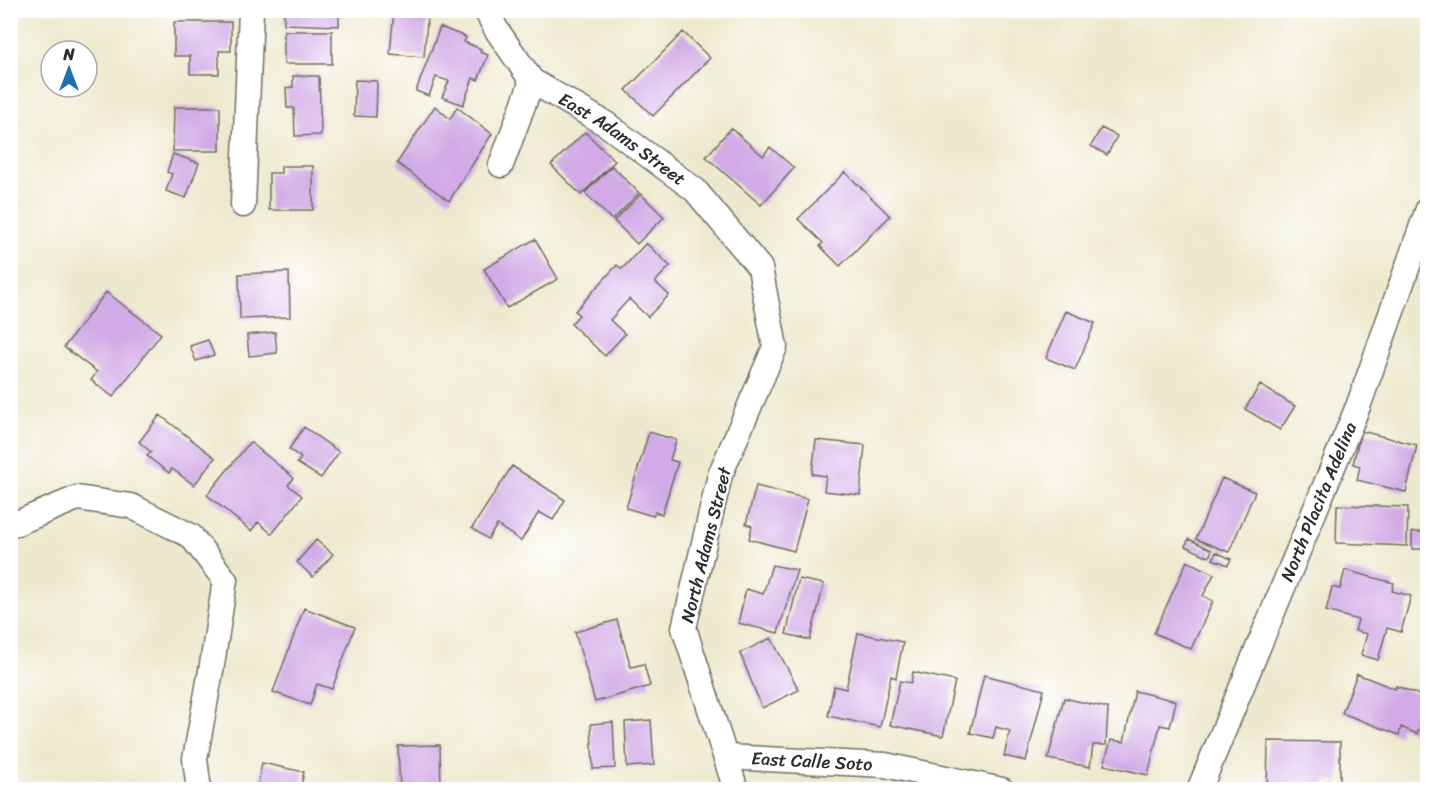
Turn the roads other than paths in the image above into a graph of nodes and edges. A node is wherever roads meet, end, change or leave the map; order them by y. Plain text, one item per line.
1 (251, 10) edge
2 (486, 10) edge
3 (532, 81) junction
4 (501, 165) dead end
5 (243, 205) dead end
6 (1428, 209) edge
7 (760, 268) joint
8 (10, 525) edge
9 (726, 757) junction
10 (199, 789) edge
11 (736, 789) edge
12 (1002, 789) edge
13 (1198, 789) edge

1 - 5 street
2 - 3 street, East Adams Street
3 - 4 street
3 - 7 street, East Adams Street
6 - 13 street, North Placita Adelina
7 - 9 street, North Adams Street
8 - 10 street
9 - 11 street, North Adams Street
9 - 12 street, East Calle Soto

